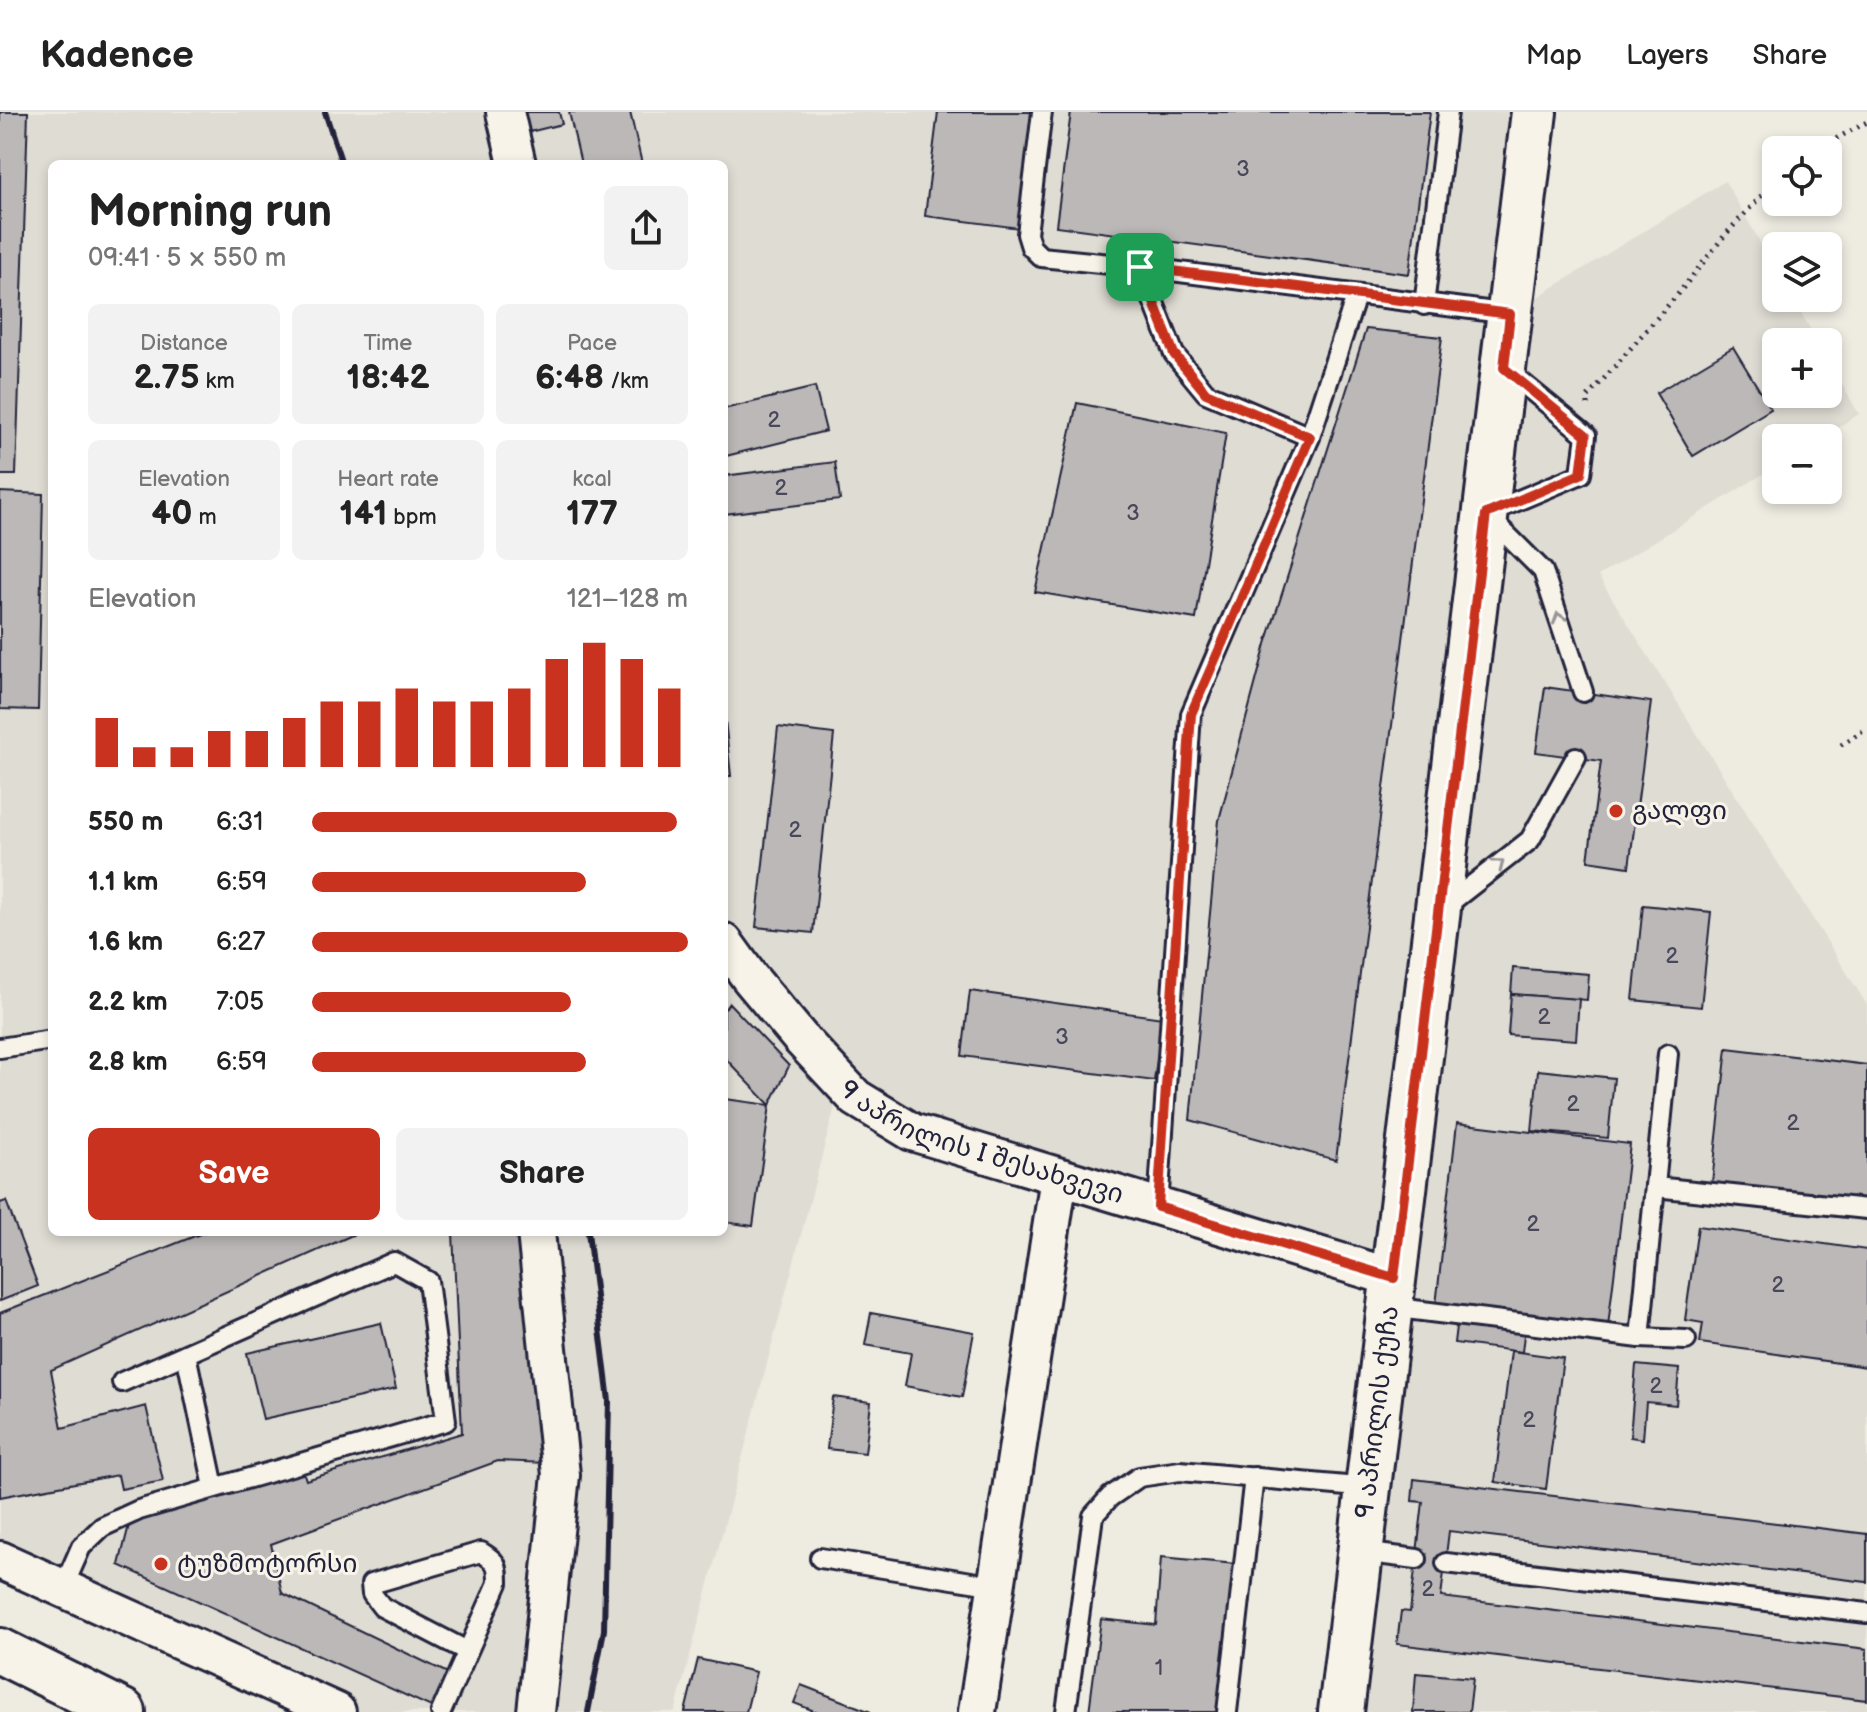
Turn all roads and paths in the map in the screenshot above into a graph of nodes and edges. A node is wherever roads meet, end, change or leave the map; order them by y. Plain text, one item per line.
1 (505, 112) edge
2 (1042, 112) edge
3 (1448, 112) edge
4 (1534, 112) edge
5 (1867, 122) edge
6 (1841, 136) edge
7 (516, 160) edge
8 (1762, 195) edge
9 (1140, 267) junction
10 (1356, 296) junction
11 (1424, 305) junction
12 (1510, 314) junction
13 (1504, 368) junction
14 (1586, 435) junction
15 (1310, 437) junction
16 (1486, 514) junction
17 (1583, 692) dead end
18 (1867, 728) edge
19 (1841, 745) dead end
20 (1576, 757) dead end
21 (1438, 912) junction
22 (728, 948) edge
23 (48, 1041) edge
24 (0, 1048) edge
25 (1668, 1054) dead end
26 (1059, 1177) junction
27 (1655, 1187) junction
28 (1158, 1207) junction
29 (1867, 1209) edge
30 (536, 1236) edge
31 (1392, 1292) junction
32 (1640, 1338) junction
33 (1686, 1340) dead end
34 (186, 1354) junction
35 (122, 1382) dead end
36 (1254, 1477) junction
37 (214, 1487) junction
38 (1368, 1488) junction
39 (1361, 1552) junction
40 (820, 1558) dead end
41 (1417, 1559) dead end
42 (0, 1560) edge
43 (1446, 1563) dead end
44 (997, 1586) junction
45 (63, 1588) junction
46 (1867, 1613) edge
47 (0, 1651) edge
48 (467, 1651) junction
49 (317, 1708) edge
50 (123, 1712) edge
51 (441, 1712) edge
52 (536, 1712) edge
53 (977, 1712) edge
54 (1066, 1712) edge
55 (1227, 1712) edge
56 (1341, 1712) edge

1 - 7 street
2 - 9 lane
3 - 11 lane
4 - 12 main road, 9 აპრილის ქუჩა
5 - 6 path
8 - 14 path
9 - 10 lane
9 - 15 lane
10 - 11 lane
10 - 15 lane
11 - 12 lane
12 - 13 main road, 9 აპრილის ქუჩა
13 - 14 lane
13 - 16 main road, 9 აპრილის ქუჩა
14 - 16 lane
15 - 28 lane
17 -> 16 lane
16 - 21 main road, 9 აპრილის ქუჩა
18 - 19 path
21 -> 20 lane
21 - 31 main road, 9 აპრილის ქუჩა
22 - 26 street, 9 აპრილის I შესახვევი
23 - 24 lane
25 - 27 lane
26 - 28 street, 9 აპრილის I შესახვევი
26 - 44 street
27 - 29 lane
27 - 32 lane
28 - 31 street, 9 აპრილის I შესახვევი
30 - 52 street
31 - 32 lane
31 - 38 main road, 9 აპრილის ქუჩა
32 - 33 lane
34 - 35 lane
34 - 37 lane
34 - 37 lane
36 - 38 lane
36 - 54 lane
36 - 55 lane
37 - 45 lane
38 - 39 main road, 9 აპრილის ქუჩა
39 - 41 lane
39 - 56 main road, 9 აპრილის ქუჩა
40 - 44 lane
42 - 45 street
43 - 46 lane
44 - 53 street
45 - 49 street
47 - 50 main road
48 - 48 lane
48 - 51 lane

